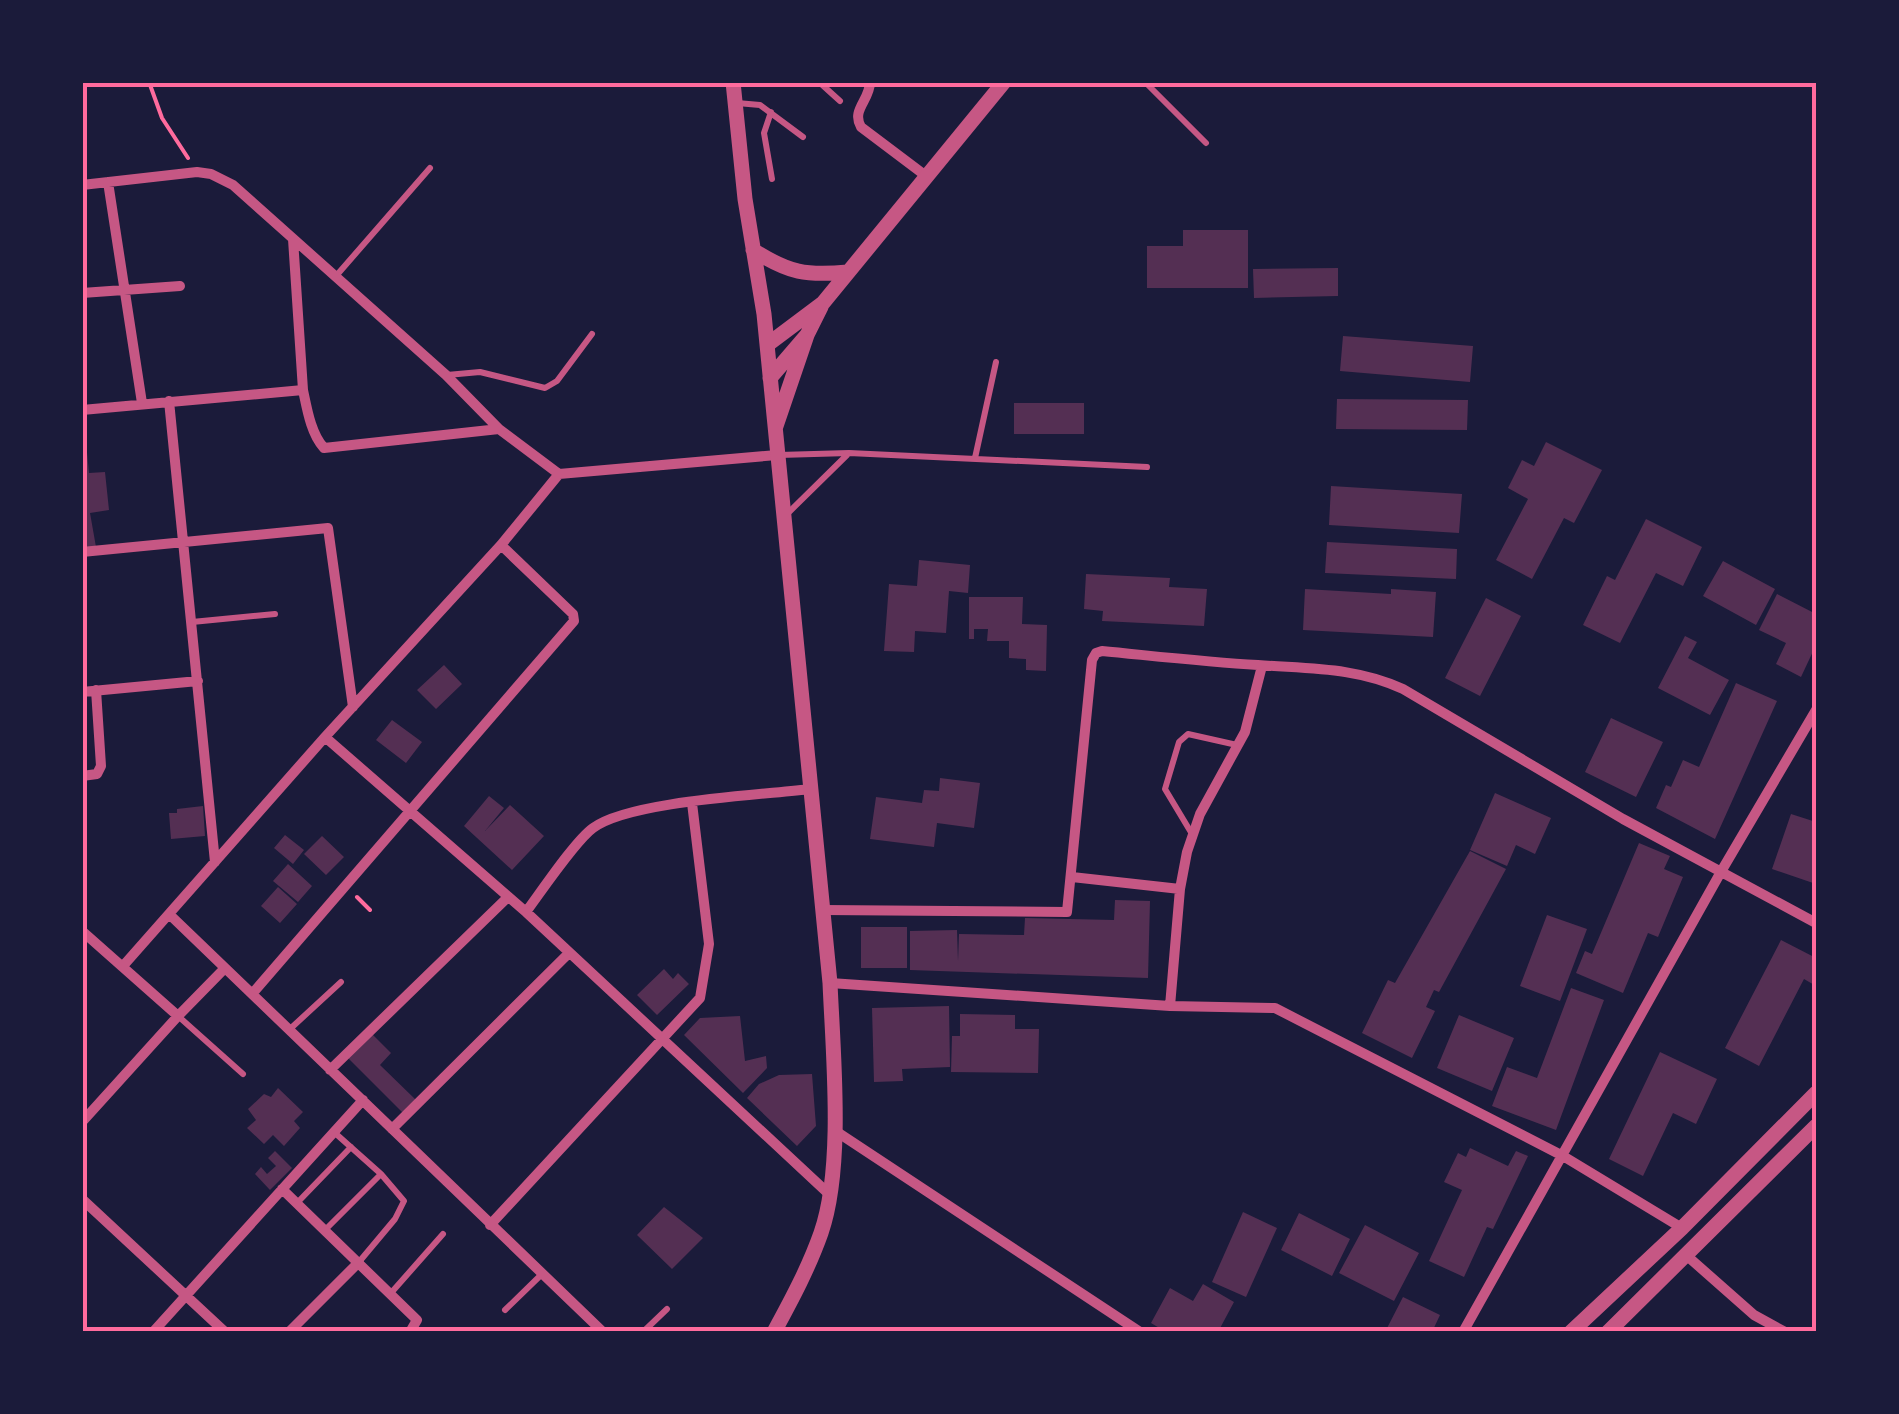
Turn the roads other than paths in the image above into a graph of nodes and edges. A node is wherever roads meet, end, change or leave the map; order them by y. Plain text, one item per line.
1 (733, 82) edge
2 (819, 82) edge
3 (870, 82) edge
4 (1004, 82) edge
5 (1145, 82) edge
6 (840, 101) dead end
7 (736, 104) junction
8 (771, 112) junction
9 (803, 137) dead end
10 (1206, 143) dead end
11 (430, 168) dead end
12 (926, 176) junction
13 (772, 179) dead end
14 (108, 182) junction
15 (82, 185) edge
16 (292, 239) junction
17 (753, 250) junction
18 (848, 272) junction
19 (336, 276) junction
20 (180, 286) dead end
21 (124, 290) junction
22 (82, 292) edge
23 (822, 303) junction
24 (592, 334) dead end
25 (807, 335) junction
26 (767, 346) junction
27 (996, 362) dead end
28 (446, 376) junction
29 (770, 378) junction
30 (303, 390) junction
31 (169, 401) junction
32 (142, 403) junction
33 (82, 410) edge
34 (499, 428) junction
35 (774, 430) junction
36 (849, 453) junction
37 (778, 455) junction
38 (975, 458) junction
39 (1147, 466) dead end
40 (560, 474) junction
41 (784, 517) junction
42 (183, 541) junction
43 (502, 544) junction
44 (82, 552) edge
45 (275, 614) dead end
46 (192, 622) junction
47 (1262, 666) junction
48 (198, 680) junction
49 (96, 690) junction
50 (82, 692) edge
51 (353, 707) junction
52 (1816, 710) edge
53 (325, 738) junction
54 (1238, 746) junction
55 (82, 776) edge
56 (811, 789) junction
57 (692, 803) junction
58 (411, 809) junction
59 (1192, 834) junction
60 (215, 862) junction
61 (1722, 870) junction
62 (1072, 877) junction
63 (1180, 890) junction
64 (508, 897) junction
65 (823, 910) junction
66 (526, 912) junction
67 (170, 914) junction
68 (1816, 923) edge
69 (82, 931) edge
70 (569, 953) junction
71 (123, 966) junction
72 (225, 968) junction
73 (341, 982) dead end
74 (830, 984) junction
75 (252, 994) junction
76 (1170, 1006) junction
77 (178, 1016) junction
78 (289, 1030) junction
79 (662, 1039) junction
80 (330, 1070) junction
81 (243, 1074) dead end
82 (1816, 1093) edge
83 (363, 1100) junction
84 (82, 1122) edge
85 (1816, 1126) edge
86 (392, 1129) junction
87 (833, 1129) junction
88 (334, 1132) junction
89 (352, 1147) junction
90 (1563, 1156) junction
91 (381, 1174) junction
92 (282, 1189) junction
93 (830, 1195) junction
94 (82, 1199) edge
95 (296, 1203) junction
96 (490, 1224) junction
97 (1682, 1228) junction
98 (325, 1230) junction
99 (443, 1234) dead end
100 (1686, 1255) junction
101 (359, 1262) junction
102 (542, 1274) junction
103 (391, 1293) junction
104 (184, 1296) junction
105 (667, 1309) dead end
106 (505, 1310) dead end
107 (413, 1328) edge
108 (600, 1331) edge
109 (153, 1332) edge
110 (225, 1332) edge
111 (290, 1332) edge
112 (643, 1332) edge
113 (774, 1332) edge
114 (1140, 1332) edge
115 (1463, 1332) edge
116 (1572, 1332) edge
117 (1608, 1332) edge
118 (1785, 1332) edge

1 - 7 street
2 - 6 lane
3 - 12 street
4 - 12 street
5 - 10 lane
7 - 8 lane
7 - 17 street
8 - 9 lane
8 - 13 lane
11 - 19 lane
12 - 18 street
14 - 15 street
14 - 16 street
14 - 21 street
16 - 19 street
16 - 30 street
17 - 18 street
17 - 26 street
18 - 23 street
19 - 28 street
20 - 21 street
21 - 22 street
21 - 32 street
23 - 25 street
23 - 26 street
24 - 28 lane
25 - 29 street
25 - 35 street
26 - 29 street
27 - 38 lane
28 - 34 street
29 - 35 street
30 - 31 street
30 - 34 street
31 - 32 street
31 - 42 street
32 - 33 street
34 - 40 street
35 - 37 street
36 - 37 lane
36 - 38 lane
36 - 41 lane
37 - 40 street
37 - 41 street
38 - 39 lane
40 - 43 street
41 - 56 street
42 - 44 street
42 - 46 street
42 - 51 street
43 - 51 street
43 - 58 street
45 - 46 lane
46 - 48 street
47 - 54 street
47 - 61 street
47 - 62 street
48 - 49 street
48 - 60 street
49 - 50 street
49 - 55 street
51 - 53 street
52 - 61 street
53 - 58 street
53 - 60 street
54 - 59 street
54 - 59 lane
56 - 57 street
56 - 65 street
57 - 66 street
57 - 79 street
58 - 64 street
58 - 75 street
59 - 63 street
60 - 67 street
61 - 68 street
61 - 90 street
62 - 63 street
62 - 65 street
63 - 76 street
64 - 66 street
64 - 80 street
65 - 74 street
66 - 70 street
67 - 71 street
67 - 72 street
69 - 71 street
70 - 79 street
70 - 86 street
71 - 77 street
72 - 75 street
72 - 77 street
73 - 78 lane
74 - 76 street
74 - 87 street
75 - 78 street
76 - 90 street
77 - 81 lane
77 - 84 street
78 - 80 street
79 - 93 street
79 - 96 street
80 - 83 street
82 - 97 street
83 - 86 street
83 - 88 street
85 - 100 street
86 - 96 street
87 - 93 street
87 - 114 street
88 - 89 lane
88 - 92 street
89 - 91 lane
89 - 95 lane
90 - 97 street
90 - 115 street
91 - 98 lane
91 - 101 lane
92 - 95 street
92 - 104 street
93 - 113 street
94 - 104 street
95 - 98 street
96 - 102 street
97 - 116 street
98 - 101 street
99 - 103 lane
100 - 117 street
100 - 118 street
101 - 103 street
101 - 111 street
102 - 106 lane
102 - 108 street
103 - 107 street
104 - 109 street
104 - 110 street
105 - 112 lane

